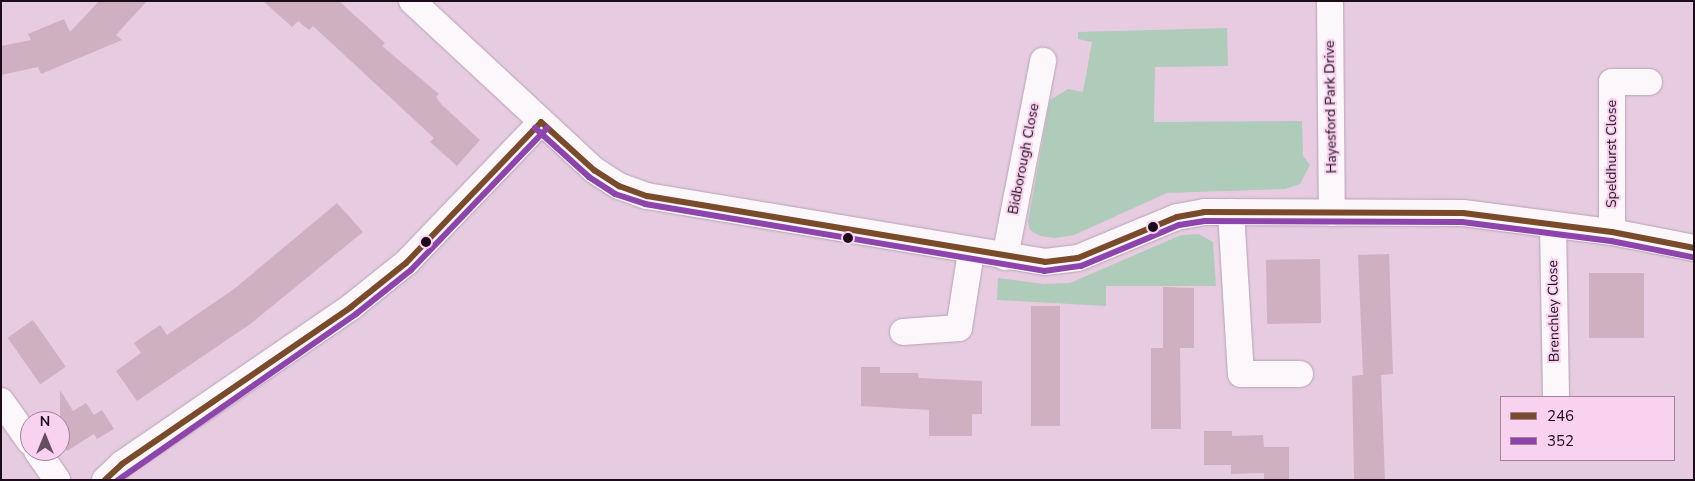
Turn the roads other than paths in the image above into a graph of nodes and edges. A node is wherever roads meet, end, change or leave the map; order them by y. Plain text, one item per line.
1 (412, 1) edge
2 (1330, 1) edge
3 (1043, 61) dead end
4 (1649, 82) dead end
5 (541, 122) junction
6 (1231, 212) junction
7 (1332, 213) junction
8 (1553, 225) junction
9 (1612, 232) junction
10 (1694, 248) edge
11 (971, 252) junction
12 (1005, 257) junction
13 (903, 332) dead end
14 (1300, 374) dead end
15 (1556, 396) edge
16 (1, 401) edge
17 (20, 428) edge
18 (44, 461) edge
19 (57, 480) edge
20 (105, 480) edge

1 - 5 street
2 - 7 street, Hayesford Park Drive
3 - 12 street, Bidborough Close
4 - 9 street, Speldhurst Close
5 - 11 street
5 - 20 street
6 - 7 street
6 - 12 street
6 - 14 street
7 - 8 street
8 - 9 street
8 - 15 street, Brenchley Close
9 - 10 street
11 - 12 street
11 - 13 street
16 - 17 street
18 - 19 street

